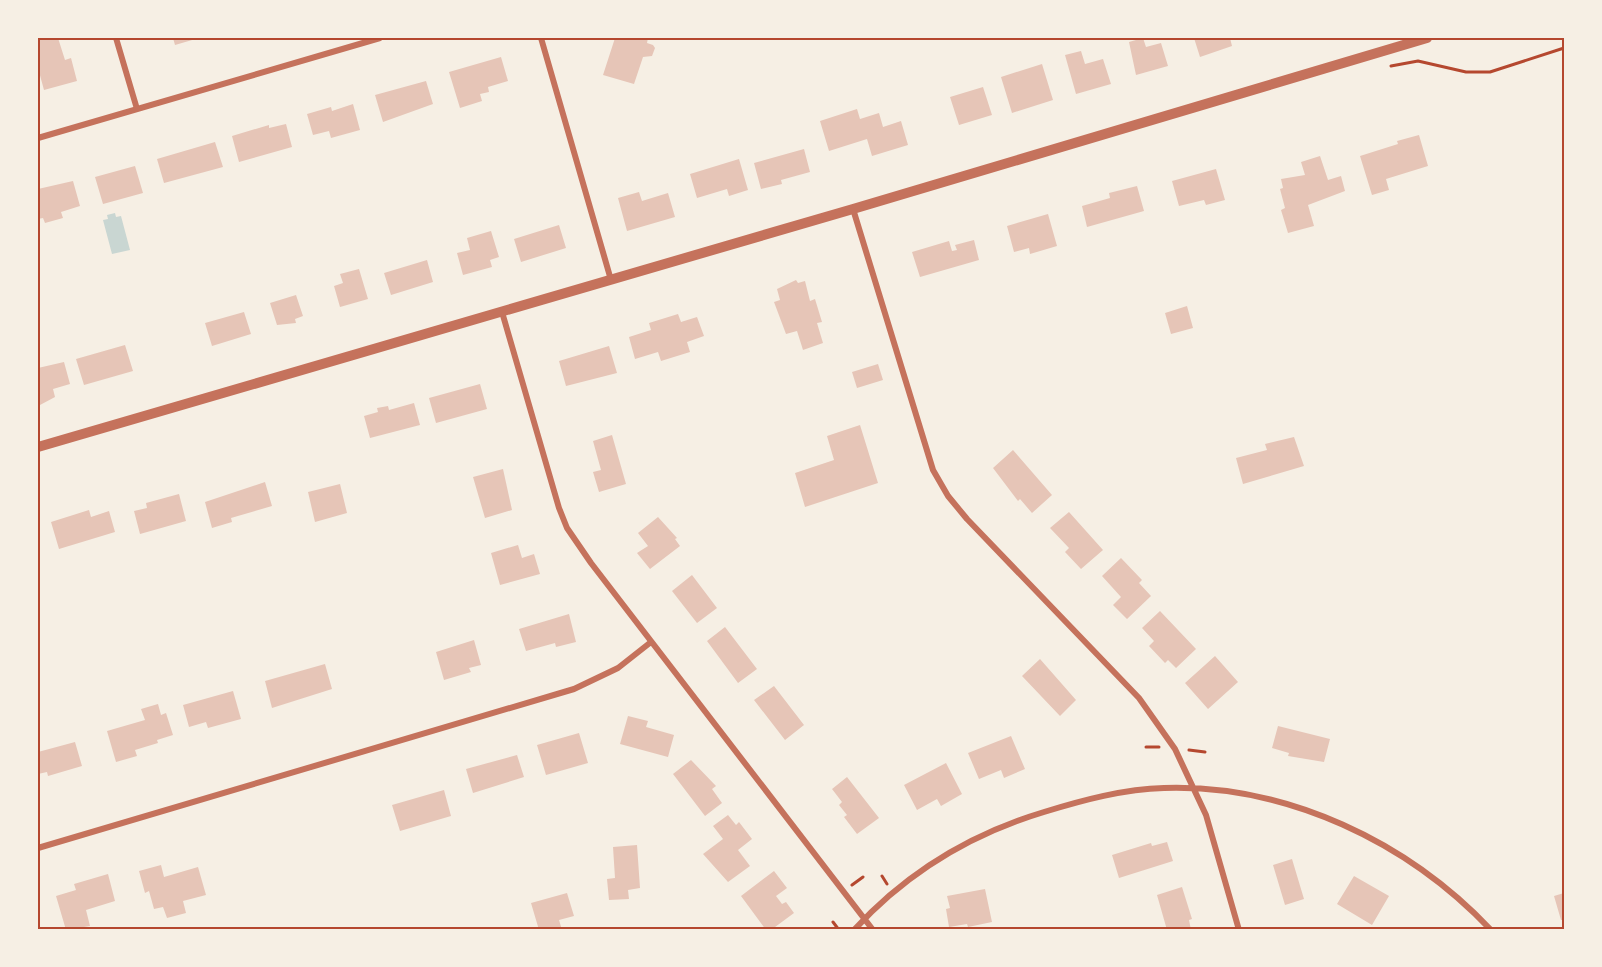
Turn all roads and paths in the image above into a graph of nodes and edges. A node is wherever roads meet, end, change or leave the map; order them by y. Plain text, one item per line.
1 (116, 38) edge
2 (380, 38) edge
3 (541, 38) edge
4 (1427, 38) edge
5 (1564, 48) edge
6 (1391, 66) dead end
7 (137, 109) junction
8 (38, 138) edge
9 (853, 209) junction
10 (611, 280) junction
11 (502, 312) junction
12 (38, 447) edge
13 (651, 642) junction
14 (1196, 788) junction
15 (38, 848) edge
16 (864, 918) junction
17 (833, 922) dead end
18 (839, 930) edge
19 (854, 930) edge
20 (873, 930) edge
21 (1239, 930) edge
22 (1491, 930) edge

1 - 7 street
2 - 7 street
3 - 10 street
4 - 9 street
5 - 6 path
7 - 8 street
9 - 10 street
9 - 14 street
10 - 11 street
11 - 12 street
11 - 13 street
13 - 15 street
13 - 16 street
14 - 16 street
14 - 21 street
14 - 22 street
16 - 19 street
16 - 20 street
17 - 18 path

